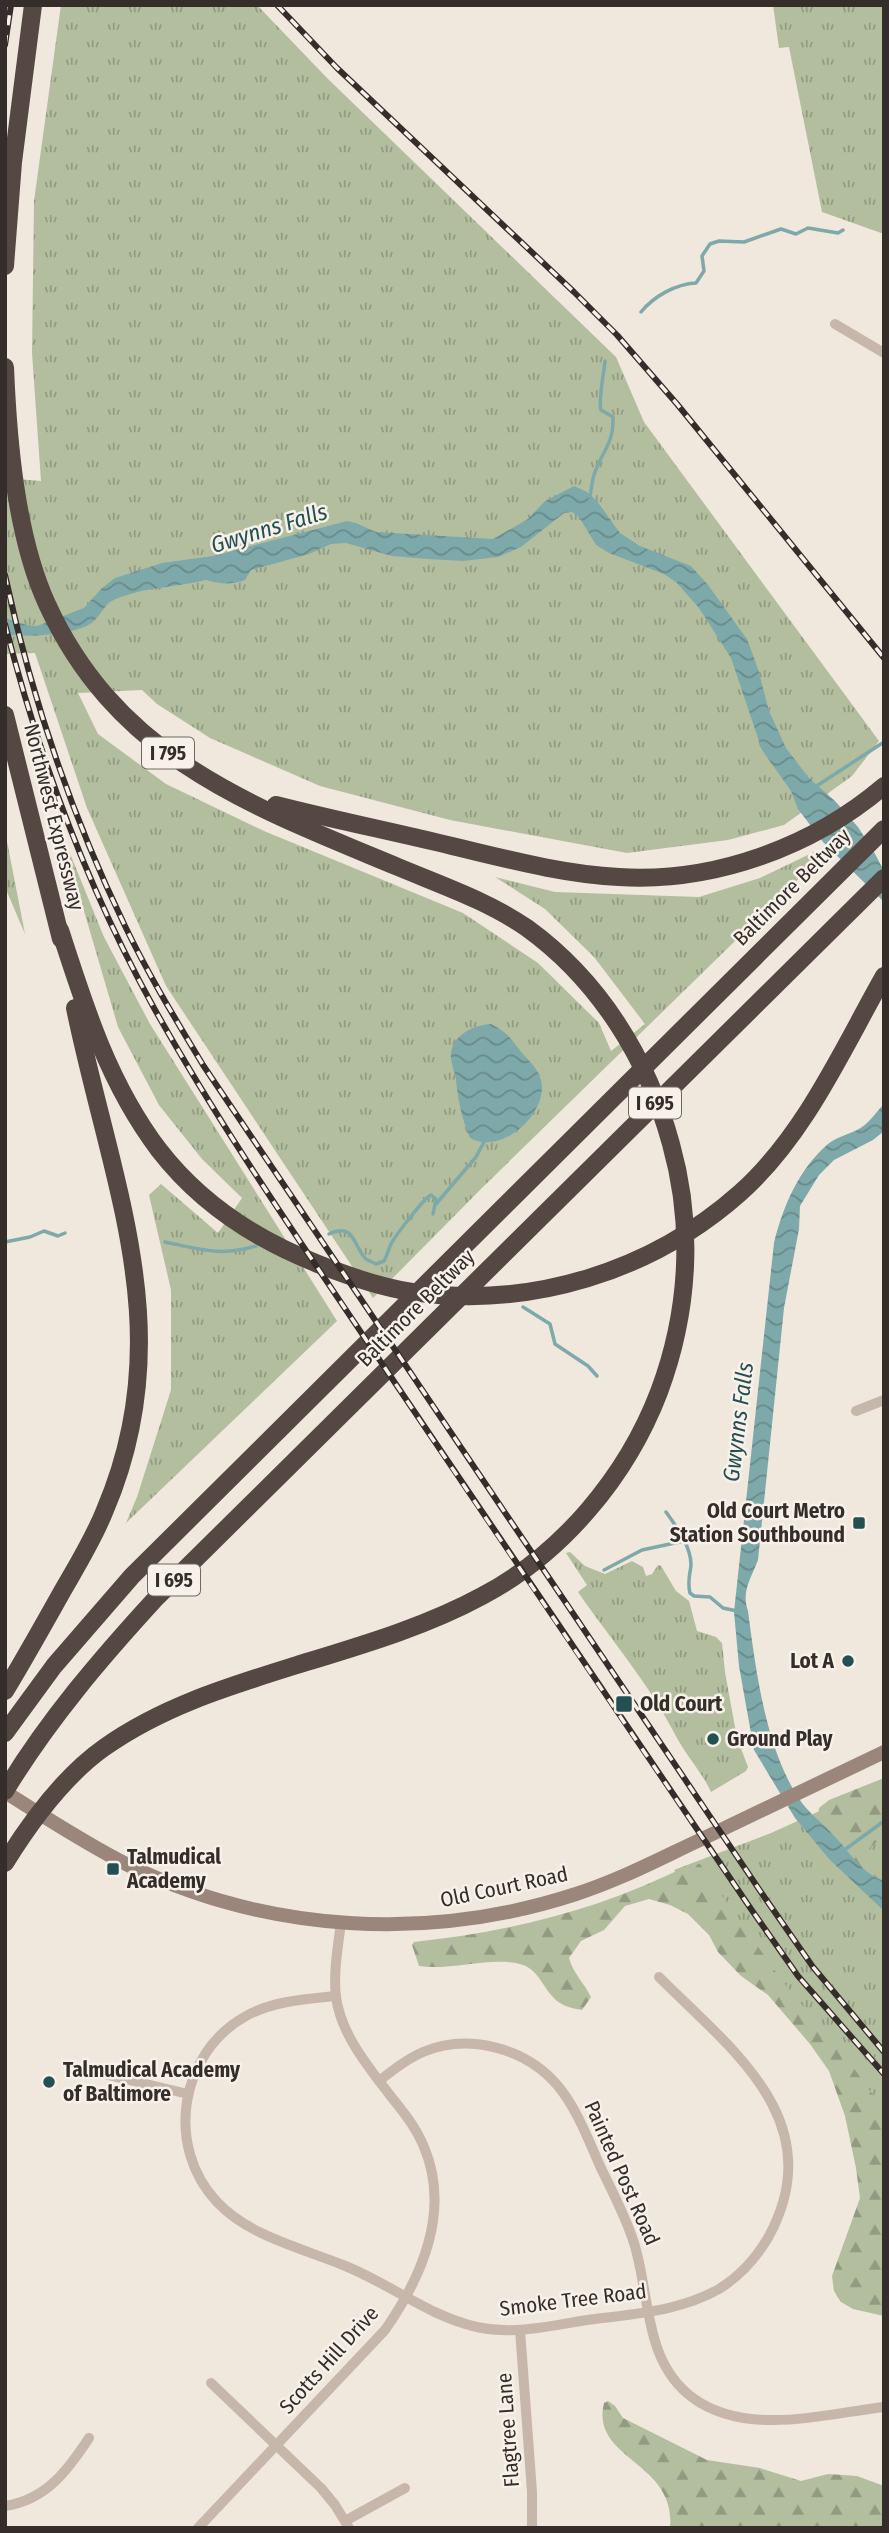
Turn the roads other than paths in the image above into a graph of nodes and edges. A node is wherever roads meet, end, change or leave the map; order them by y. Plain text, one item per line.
1 (33, 5) edge
2 (5, 266) edge
3 (835, 324) dead end
4 (884, 353) edge
5 (5, 367) edge
6 (5, 715) edge
7 (884, 786) edge
8 (236, 795) junction
9 (883, 830) edge
10 (884, 878) edge
11 (60, 930) junction
12 (884, 976) edge
13 (884, 1400) edge
14 (856, 1411) dead end
15 (5, 1691) edge
16 (5, 1733) edge
17 (884, 1752) edge
18 (5, 1792) edge
19 (5, 1863) edge
20 (341, 1923) junction
21 (659, 1977) dead end
22 (335, 1996) junction
23 (108, 2076) dead end
24 (379, 2081) junction
25 (187, 2094) junction
26 (406, 2298) junction
27 (648, 2312) junction
28 (520, 2330) junction
29 (211, 2383) dead end
30 (884, 2406) edge
31 (89, 2438) dead end
32 (277, 2446) junction
33 (405, 2488) dead end
34 (5, 2506) edge
35 (347, 2524) edge
36 (198, 2528) edge
37 (532, 2528) edge

1 - 2 highway
3 - 4 street
5 - 8 highway, I 795
6 - 11 highway, Northwest Expressway
7 - 8 highway
8 - 19 highway
9 - 16 highway, Baltimore Beltway / I 695
10 - 18 highway, Baltimore Beltway / I 695
11 - 12 highway
11 - 15 highway
13 - 14 street
17 - 20 main road, Old Court Road
18 - 20 main road, Old Court Road
20 - 22 street, Scotts Hill Drive
21 - 27 street, Smoke Tree Road
22 - 24 street, Scotts Hill Drive
22 - 25 street, Smoke Tree Road
23 - 25 street
24 - 26 street, Scotts Hill Drive
24 - 27 street, Painted Post Road
25 - 26 street, Smoke Tree Road
26 - 28 street, Smoke Tree Road
26 - 32 street, Scotts Hill Drive
27 - 28 street, Smoke Tree Road
27 - 30 street, Painted Post Road
28 - 37 street, Flagtree Lane
29 - 32 street
31 - 34 street
32 - 35 street
32 - 36 street, Scotts Hill Drive
33 - 35 street

